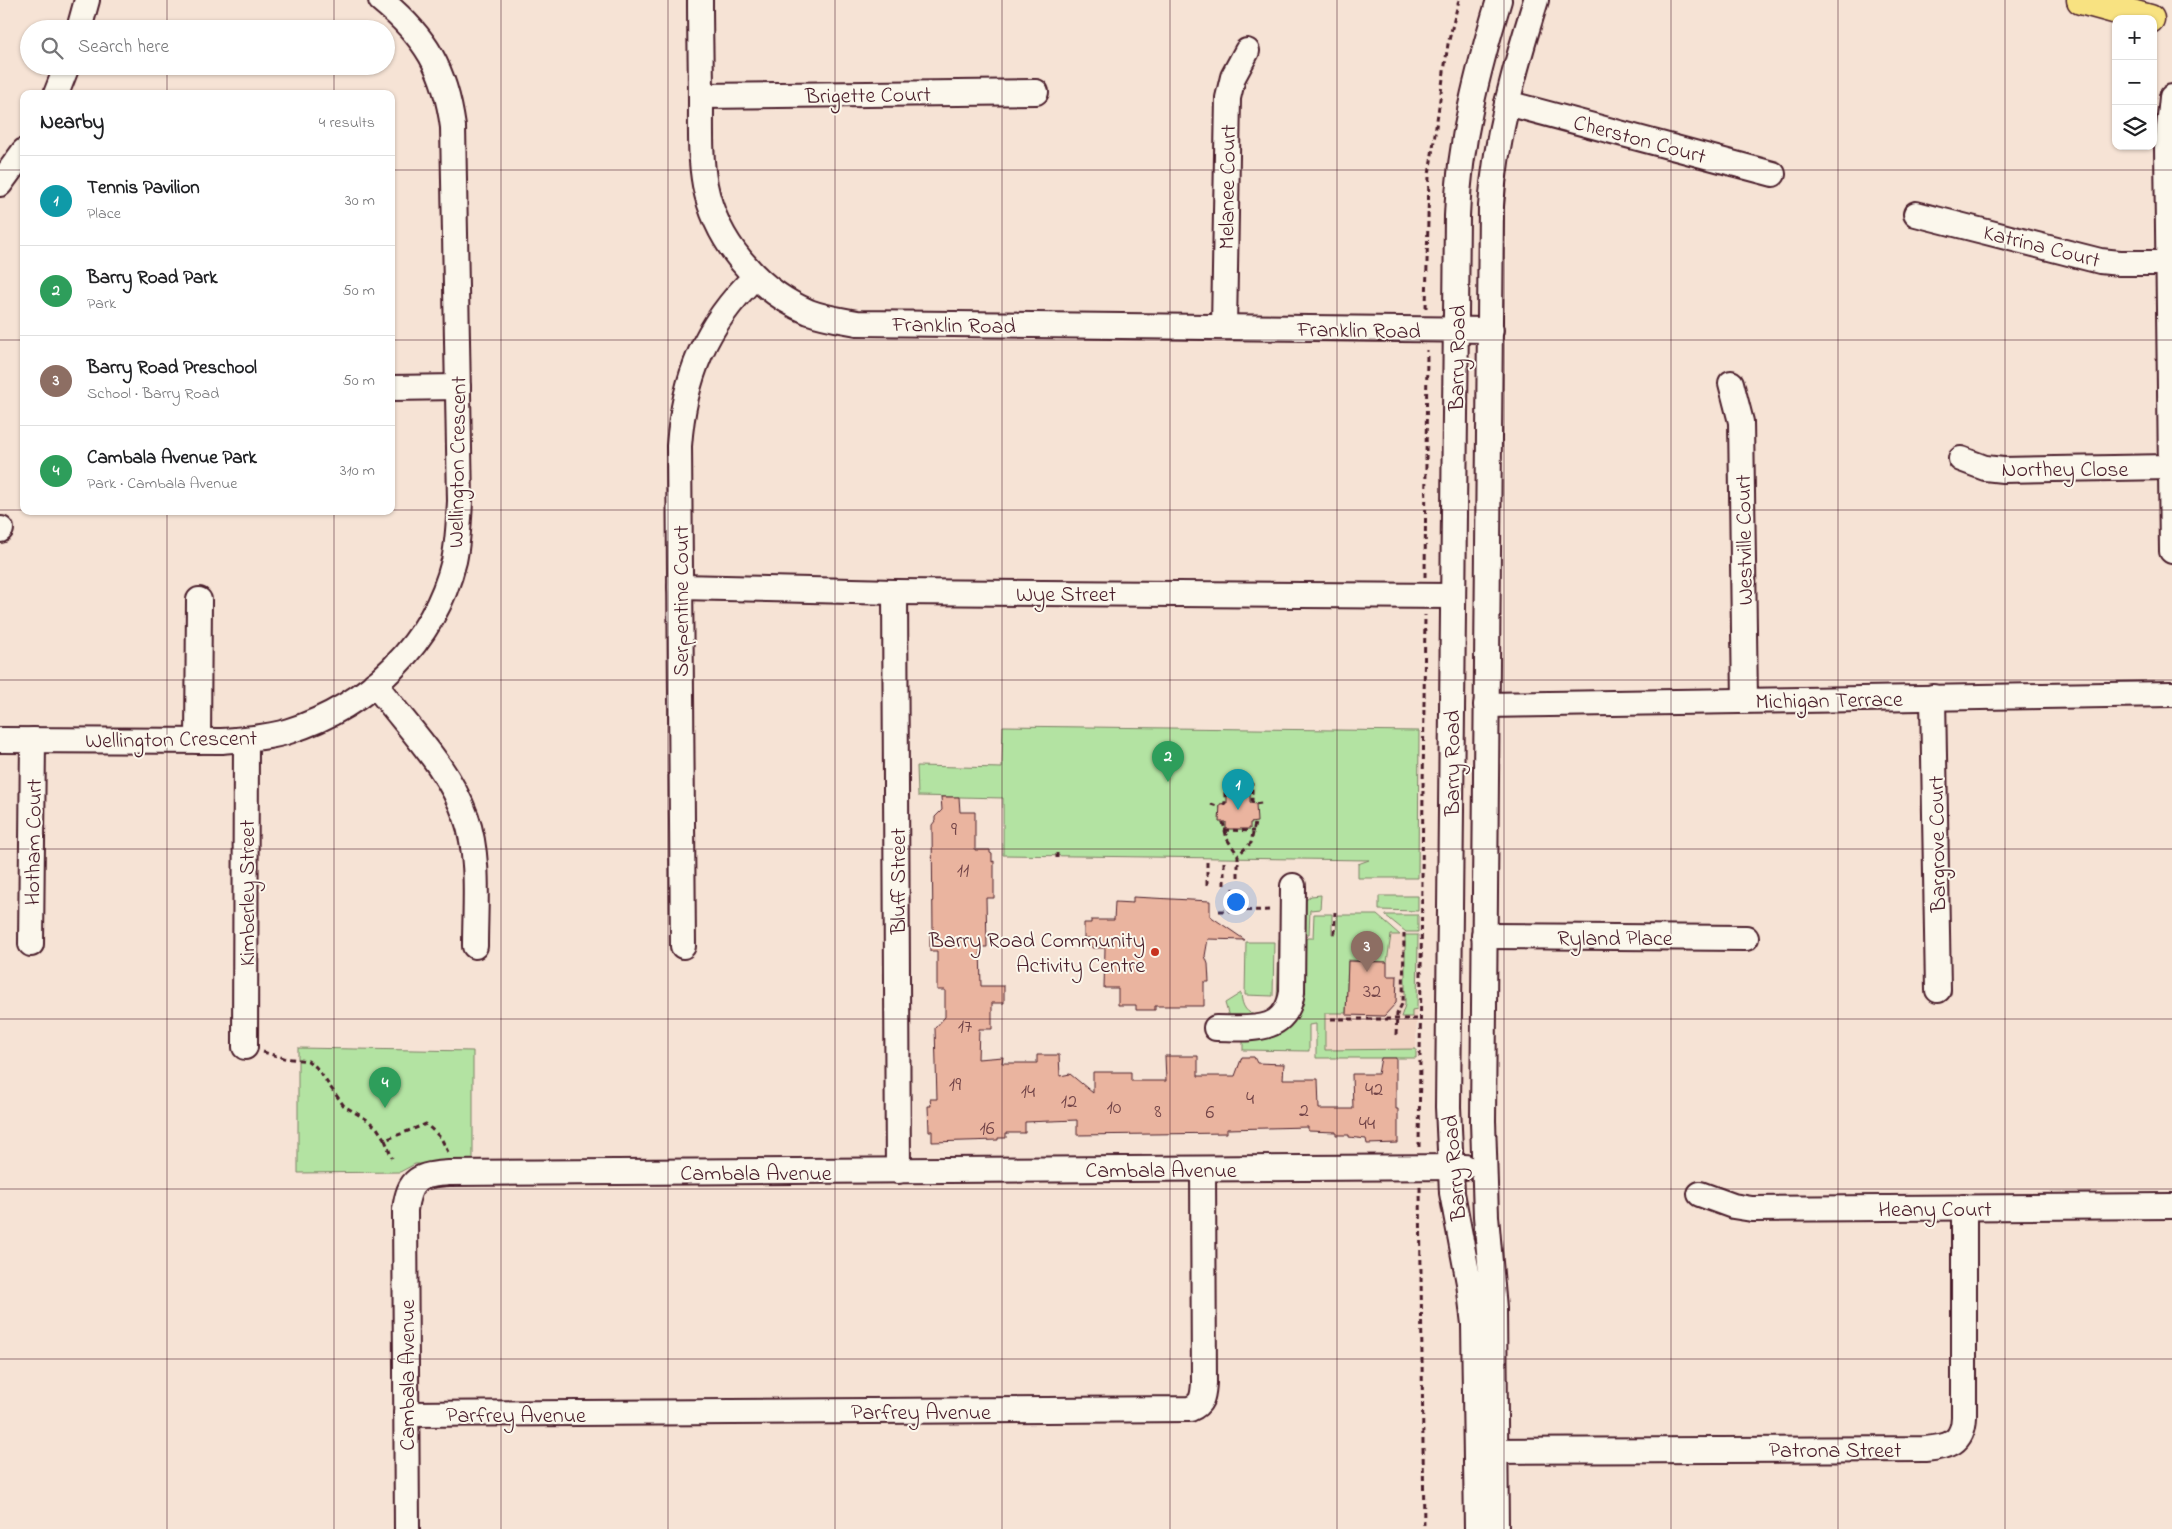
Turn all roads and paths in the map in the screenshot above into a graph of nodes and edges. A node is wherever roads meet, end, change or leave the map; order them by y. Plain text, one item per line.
1 (87, 0) edge
2 (700, 0) edge
3 (1459, 0) edge
4 (1500, 0) edge
5 (1536, 0) edge
6 (2082, 0) edge
7 (395, 4) edge
8 (2137, 15) edge
9 (81, 20) edge
10 (2157, 20) edge
11 (2172, 25) edge
12 (1248, 50) dead end
13 (63, 75) edge
14 (58, 90) edge
15 (1036, 92) dead end
16 (701, 96) junction
17 (2172, 96) edge
18 (1507, 103) junction
19 (20, 156) edge
20 (1772, 174) dead end
21 (0, 184) edge
22 (1916, 214) dead end
23 (2169, 263) junction
24 (755, 277) junction
25 (1224, 327) junction
26 (1431, 329) junction
27 (1456, 329) junction
28 (1490, 330) junction
29 (1731, 382) dead end
30 (458, 387) junction
31 (395, 388) edge
32 (1961, 459) dead end
33 (2170, 467) junction
34 (2172, 551) edge
35 (680, 587) junction
36 (895, 592) junction
37 (1425, 596) junction
38 (1453, 596) junction
39 (199, 600) dead end
40 (376, 684) junction
41 (2172, 694) edge
42 (1933, 697) junction
43 (1745, 700) junction
44 (1486, 705) junction
45 (246, 739) junction
46 (0, 740) edge
47 (33, 740) junction
48 (198, 741) junction
49 (1262, 803) dead end
50 (1211, 804) dead end
51 (1223, 804) dead end
52 (1220, 807) dead end
53 (1223, 822) dead end
54 (1255, 823) dead end
55 (1224, 830) junction
56 (1254, 831) junction
57 (1057, 851) dead end
58 (1238, 855) junction
59 (1057, 858) dead end
60 (1207, 860) dead end
61 (1224, 860) dead end
62 (1238, 877) dead end
63 (1207, 885) dead end
64 (1224, 885) dead end
65 (1234, 886) dead end
66 (1293, 886) dead end
67 (1273, 910) dead end
68 (1219, 911) dead end
69 (1233, 911) junction
70 (1335, 912) dead end
71 (1404, 933) dead end
72 (1334, 934) dead end
73 (1484, 936) junction
74 (1746, 938) dead end
75 (31, 944) dead end
76 (475, 946) dead end
77 (683, 946) dead end
78 (1938, 990) dead end
79 (1331, 1019) dead end
80 (1397, 1019) junction
81 (1419, 1019) junction
82 (1216, 1028) dead end
83 (1396, 1035) dead end
84 (253, 1050) joint
85 (385, 1140) junction
86 (450, 1154) dead end
87 (392, 1158) dead end
88 (1484, 1166) junction
89 (1450, 1167) junction
90 (1424, 1168) junction
91 (1203, 1169) junction
92 (898, 1171) junction
93 (1700, 1194) dead end
94 (2172, 1206) edge
95 (1964, 1207) junction
96 (406, 1414) junction
97 (1486, 1451) junction
98 (407, 1529) edge
99 (1424, 1529) edge
100 (1477, 1529) edge
101 (1496, 1529) edge

1 - 9 street
2 - 16 street, Franklin Road
3 - 26 path
4 - 27 street, Barry Road
5 - 18 street, Barry Road
6 - 8 main road
7 - 30 street, Wellington Crescent
10 - 11 main road
12 - 25 street, Melanee Court
13 - 14 street
15 - 16 street, Brigette Court
16 - 24 street, Franklin Road
17 - 23 street
18 - 20 street, Cherston Court
18 - 28 street, Barry Road
19 - 21 street
22 - 23 street, Katrina Court
23 - 33 street
24 - 25 street, Franklin Road
24 - 35 street, Serpentine Court
25 - 26 street, Franklin Road
26 - 27 street, Franklin Road
26 - 37 path
27 - 28 street, Franklin Road
27 - 38 street, Barry Road
28 - 44 street, Barry Road
29 - 43 street, Westville Court
30 - 31 street
30 - 40 street, Wellington Crescent
32 - 33 street, Northey Close
33 - 34 street
35 - 36 street, Wye Street
35 - 77 street, Serpentine Court
36 - 37 street, Wye Street
36 - 92 street, Bluff Street
37 - 38 street, Wye Street
37 - 81 path
38 - 89 street, Barry Road
39 - 48 street
40 - 45 street, Wellington Crescent
40 - 76 street
41 - 42 street, Michigan Terrace
42 - 43 street, Michigan Terrace
42 - 78 street, Bargrove Court
43 - 44 street, Michigan Terrace
44 - 73 street, Barry Road
45 - 48 street, Wellington Crescent
45 - 84 street, Kimberley Street
46 - 47 street, Wellington Crescent
47 - 48 street, Wellington Crescent
47 - 75 street, Hotham Court
49 - 51 path
50 - 52 path
53 - 55 path
54 - 56 path
55 - 56 path
55 - 58 path
56 - 58 path
57 - 59 path
58 - 62 path
60 - 63 path
61 - 64 path
65 - 69 path
66 - 82 street
67 - 69 path
68 - 69 path
70 - 72 path
71 - 80 path
73 - 74 street, Ryland Place
73 - 88 street, Barry Road
79 - 80 path
80 - 81 path
80 - 83 path
81 - 90 path
84 - 85 path
85 - 86 path
85 - 87 path
88 - 89 street, Cambala Avenue
88 - 97 street, Barry Road
89 - 90 street, Cambala Avenue
89 - 97 street, Barry Road
90 - 91 street, Cambala Avenue
90 - 99 path
91 - 92 street, Cambala Avenue
91 - 96 street, Parfrey Avenue
92 - 96 street, Cambala Avenue
93 - 95 street, Heany Court
94 - 95 street, Heany Court
95 - 97 street, Patrona Street
96 - 98 street, Cambala Avenue
97 - 100 street, Barry Road
97 - 101 street, Barry Road

